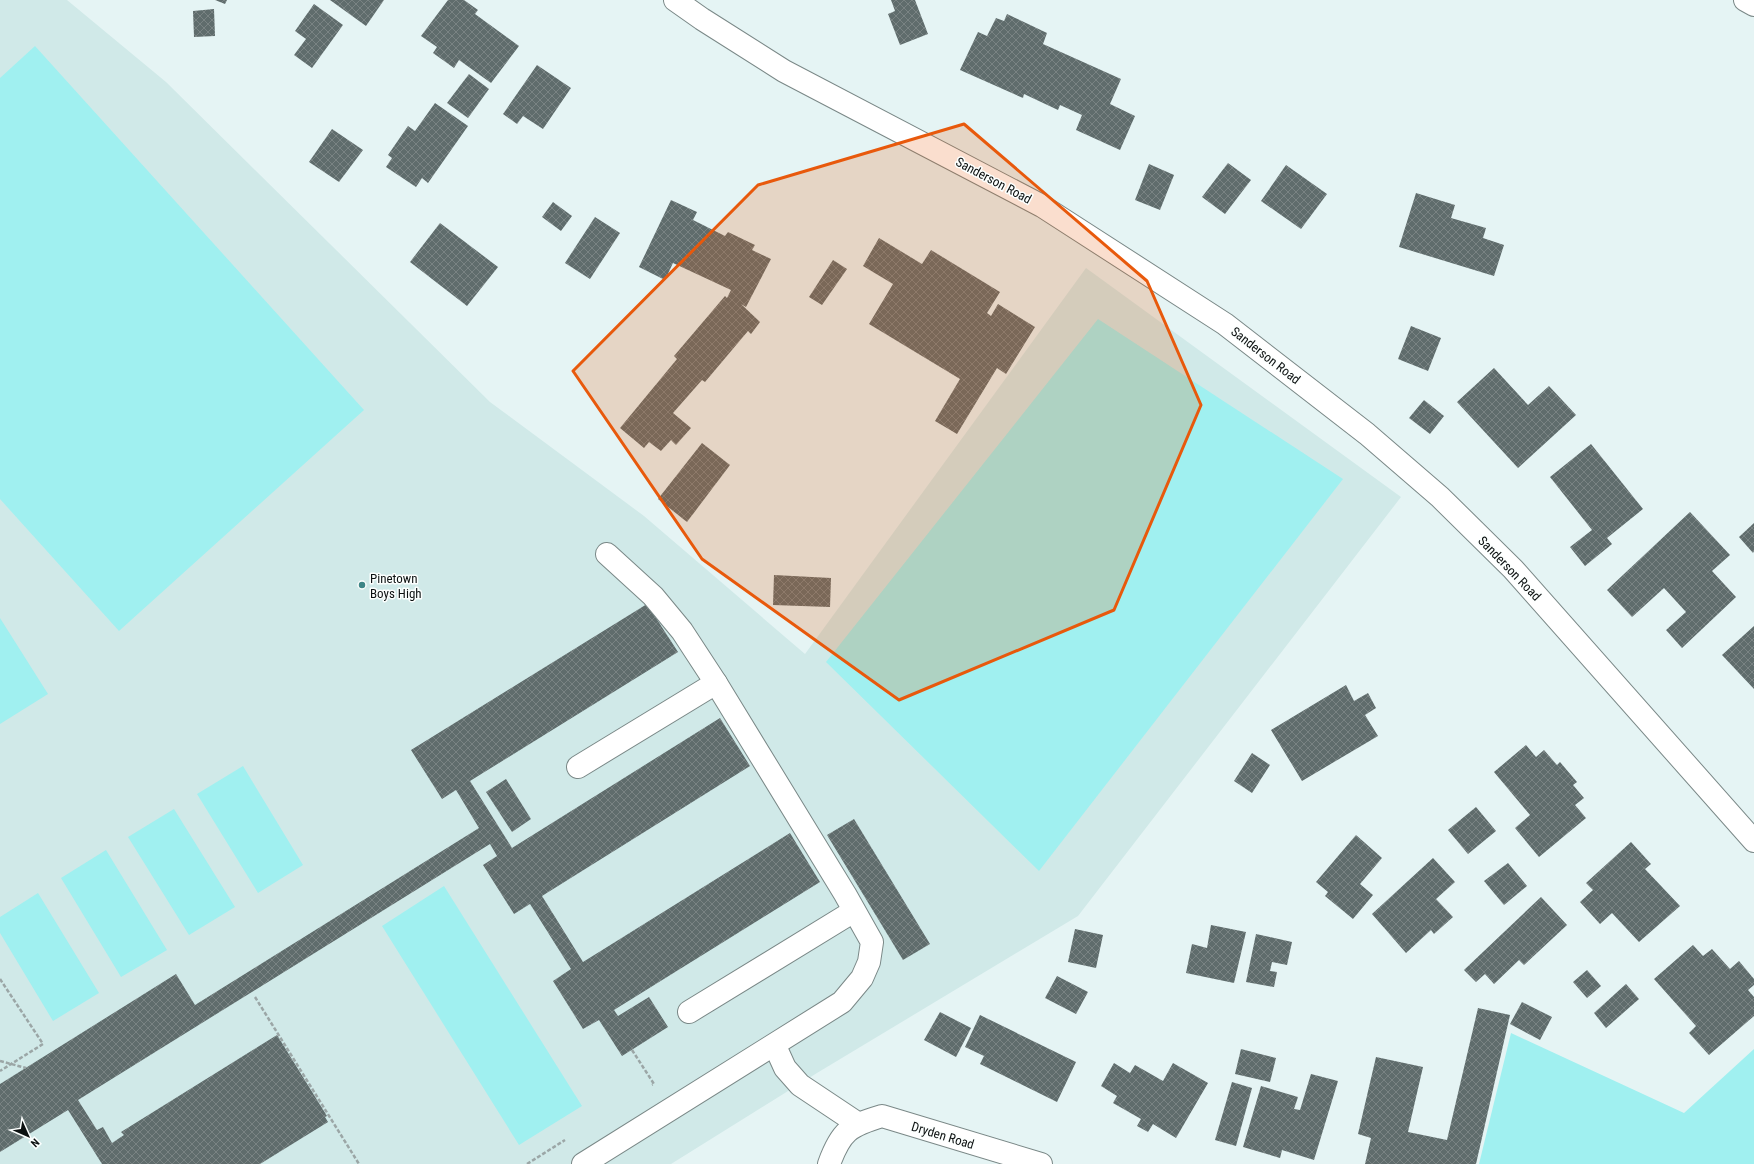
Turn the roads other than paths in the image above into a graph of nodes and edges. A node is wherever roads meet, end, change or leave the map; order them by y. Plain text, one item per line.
1 (675, 0) edge
2 (1745, 0) edge
3 (1754, 5) edge
4 (607, 554) dead end
5 (716, 683) junction
6 (578, 766) dead end
7 (1754, 841) edge
8 (854, 911) junction
9 (689, 1012) dead end
10 (775, 1046) junction
11 (852, 1127) junction
12 (582, 1164) edge
13 (829, 1164) edge
14 (1041, 1164) edge

1 - 7 main road, Sanderson Road
2 - 3 main road
4 - 5 main road
5 - 6 main road
5 - 8 main road
8 - 9 main road
8 - 10 main road
10 - 11 main road
10 - 12 main road
11 - 13 main road
11 - 14 main road, Dryden Road

